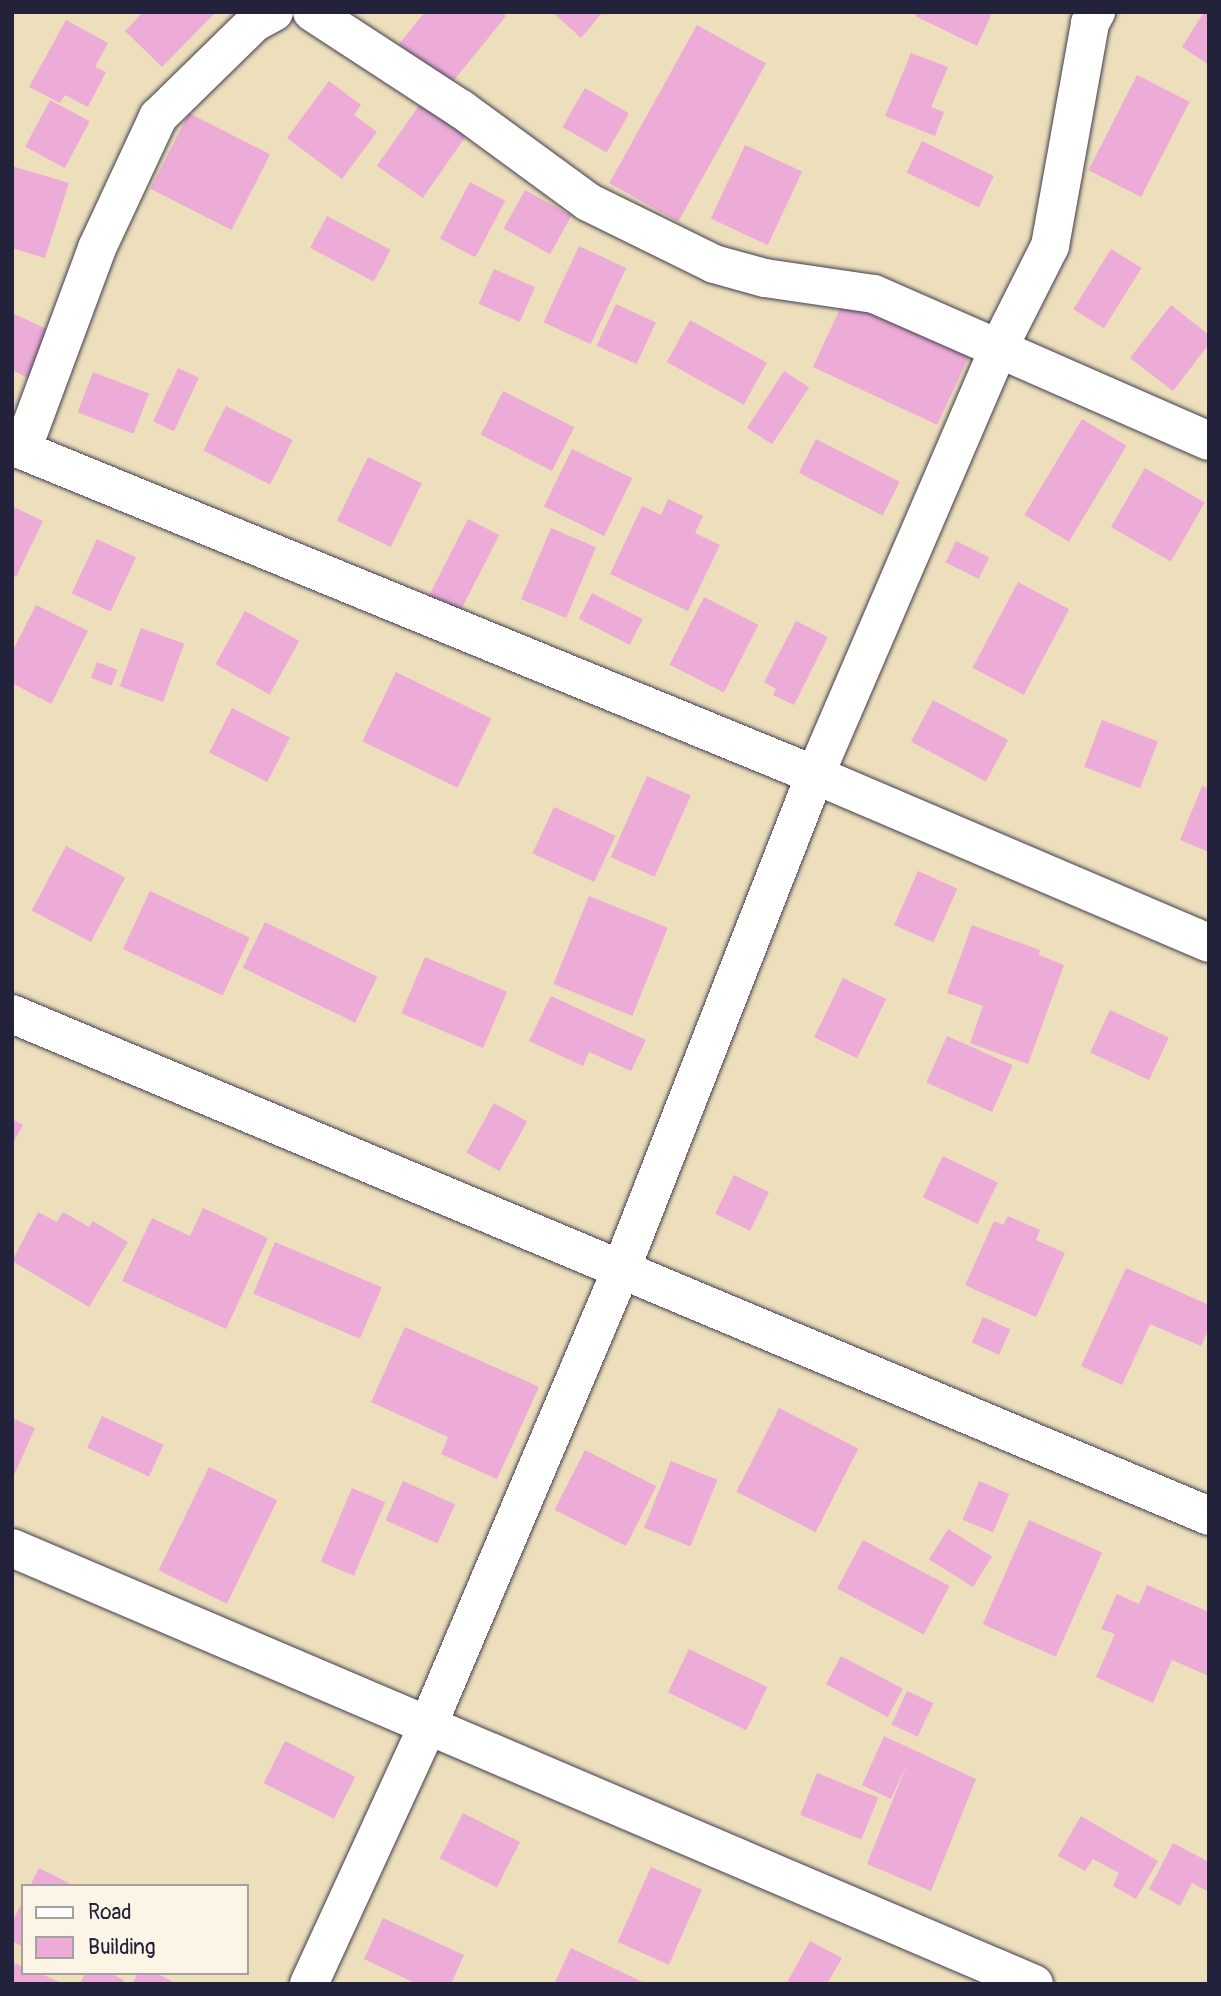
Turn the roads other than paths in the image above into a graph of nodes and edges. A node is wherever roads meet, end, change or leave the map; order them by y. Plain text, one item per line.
1 (274, 12) edge
2 (312, 12) edge
3 (1097, 12) edge
4 (999, 347) junction
5 (1209, 441) edge
6 (17, 448) edge
7 (815, 775) junction
8 (1209, 943) edge
9 (12, 1014) edge
10 (620, 1272) junction
11 (1209, 1516) edge
12 (12, 1548) edge
13 (428, 1726) junction
14 (309, 1984) edge
15 (1034, 1984) edge

1 - 6 street
2 - 4 street
3 - 4 street
4 - 5 street
4 - 7 street
6 - 7 street
7 - 8 street
7 - 10 street
9 - 10 street
10 - 11 street
10 - 13 street
12 - 13 street
13 - 14 street
13 - 15 street

